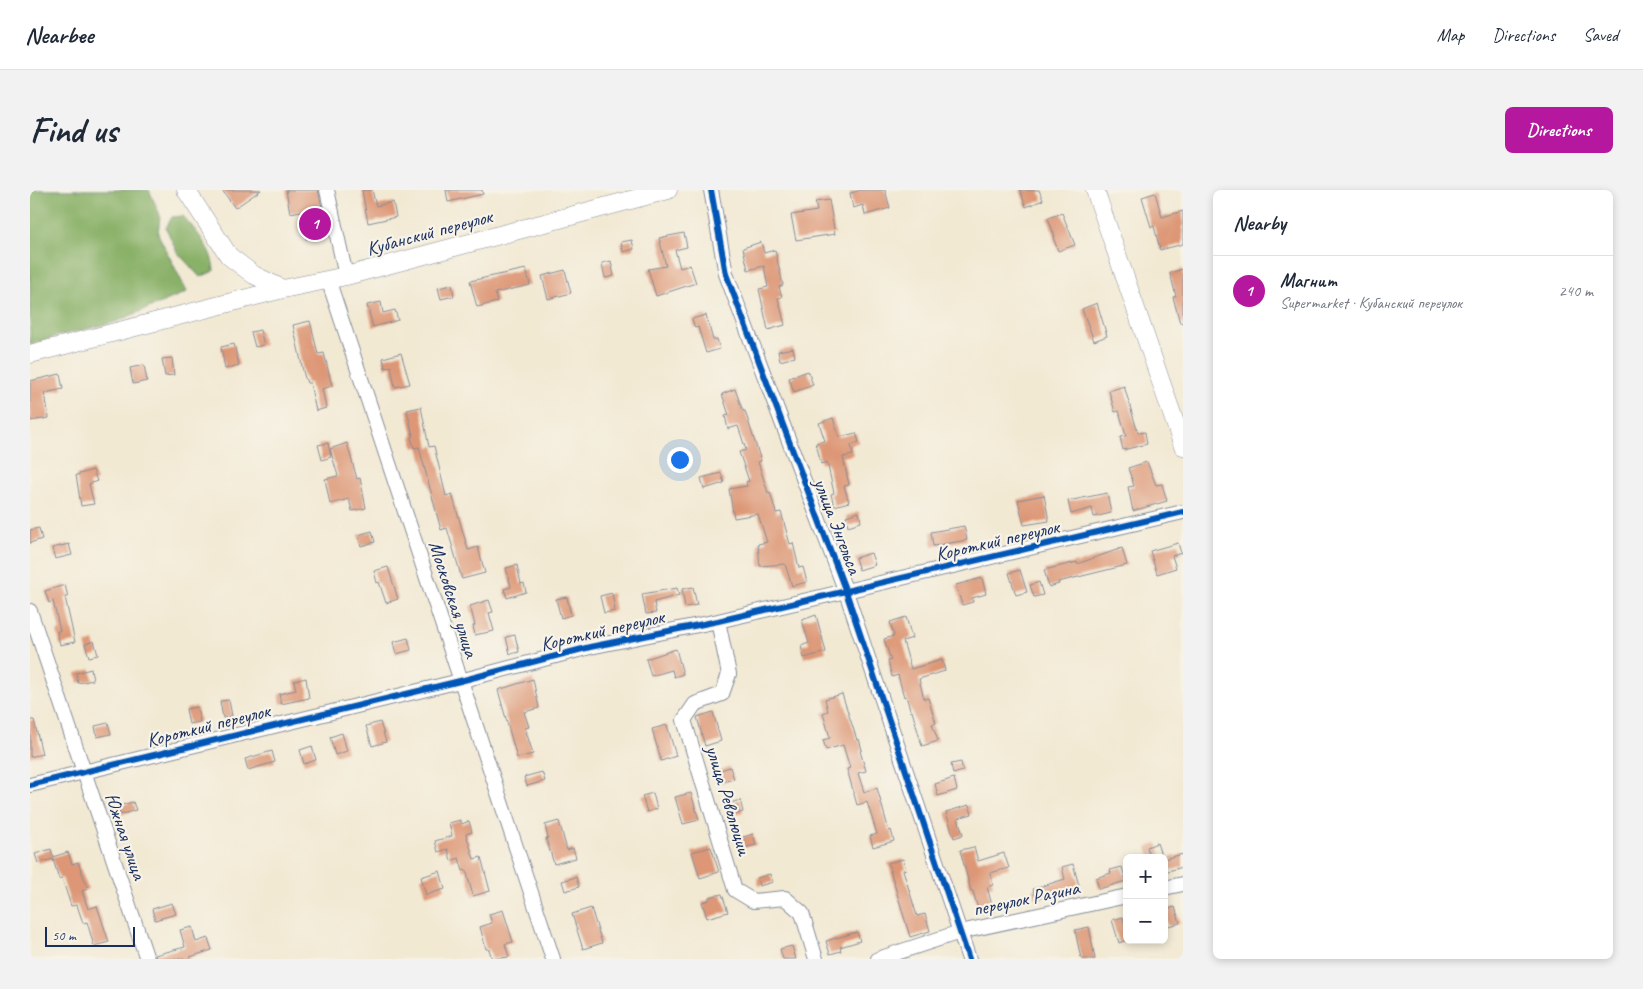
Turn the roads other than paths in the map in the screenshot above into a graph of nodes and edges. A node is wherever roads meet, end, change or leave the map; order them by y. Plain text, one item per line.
1 (186, 190) edge
2 (327, 190) edge
3 (668, 190) edge
4 (711, 190) edge
5 (1095, 190) edge
6 (346, 276) junction
7 (328, 279) junction
8 (283, 289) junction
9 (30, 354) edge
10 (1183, 446) edge
11 (1183, 512) edge
12 (846, 592) junction
13 (30, 611) edge
14 (718, 621) junction
15 (460, 681) junction
16 (83, 772) junction
17 (30, 785) edge
18 (1183, 884) edge
19 (1168, 887) edge
20 (1123, 897) edge
21 (960, 932) junction
22 (147, 959) edge
23 (553, 959) edge
24 (816, 959) edge
25 (878, 959) edge
26 (969, 959) edge

1 - 8 street
2 - 6 street, Кубанский переулок
3 - 6 street, Кубанский переулок
4 - 12 street, улица Энгельса
5 - 10 street
6 - 7 street, Кубанский переулок
7 - 8 street, Кубанский переулок
7 - 15 street, Московская улица
8 - 9 street, Кубанский переулок
11 - 12 street, Короткий переулок
12 - 14 street, Короткий переулок
12 - 21 street, улица Энгельса
13 - 16 street, Южная улица
14 - 15 street, Короткий переулок
14 - 24 street, улица Революции
15 - 16 street, Короткий переулок
15 - 23 street, Московская улица
16 - 17 street, Короткий переулок
16 - 22 street, Южная улица
18 - 19 street
20 - 21 street, переулок Разина
21 - 25 street, переулок Разина
21 - 26 street, улица Энгельса

